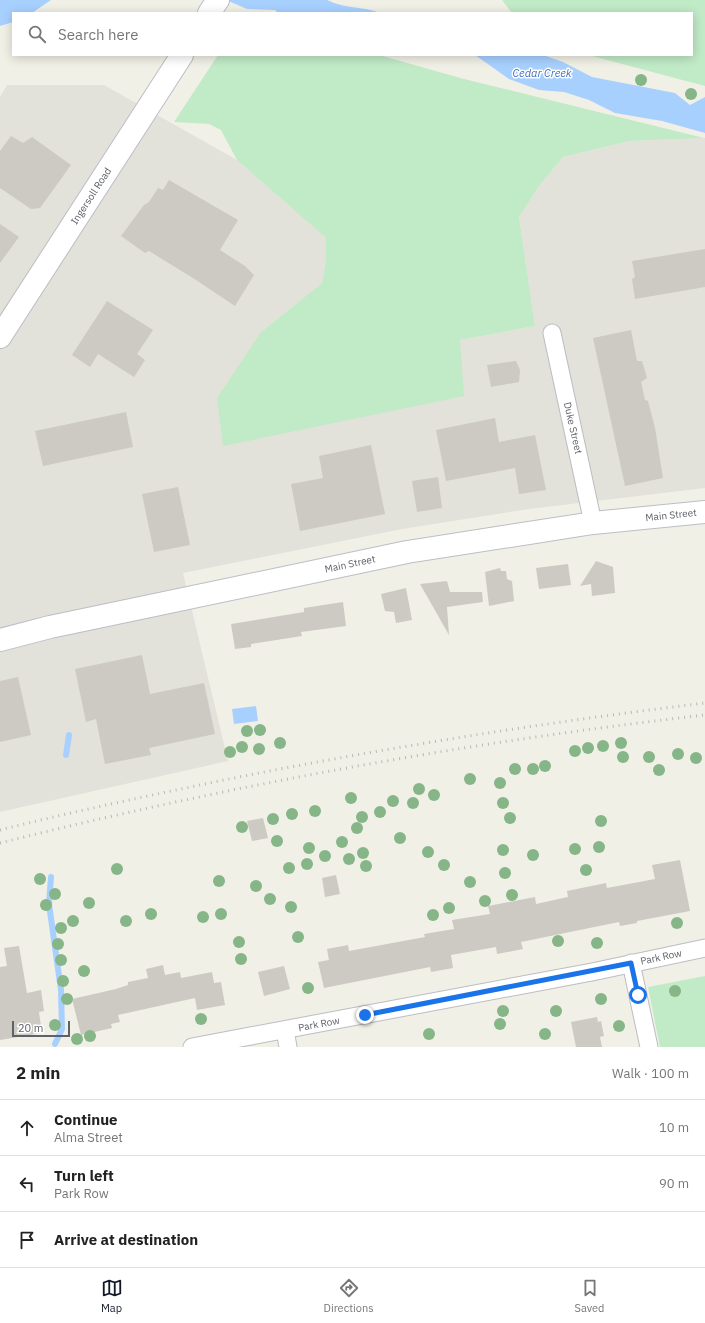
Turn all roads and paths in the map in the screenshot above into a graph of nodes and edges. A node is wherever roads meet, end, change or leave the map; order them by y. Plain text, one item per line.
1 (181, 56) edge
2 (552, 333) dead end
3 (0, 337) edge
4 (705, 512) edge
5 (593, 523) junction
6 (0, 640) edge
7 (705, 948) edge
8 (631, 963) junction
9 (284, 1030) junction
10 (192, 1047) edge
11 (288, 1047) edge
12 (649, 1047) edge

1 - 3 main road, Ingersoll Road
2 - 5 street, Duke Street
4 - 5 main road, Main Street
5 - 6 main road, Main Street
7 - 8 street, Park Row
8 - 9 street, Park Row
8 - 12 street
9 - 10 street, Park Row
9 - 11 street

